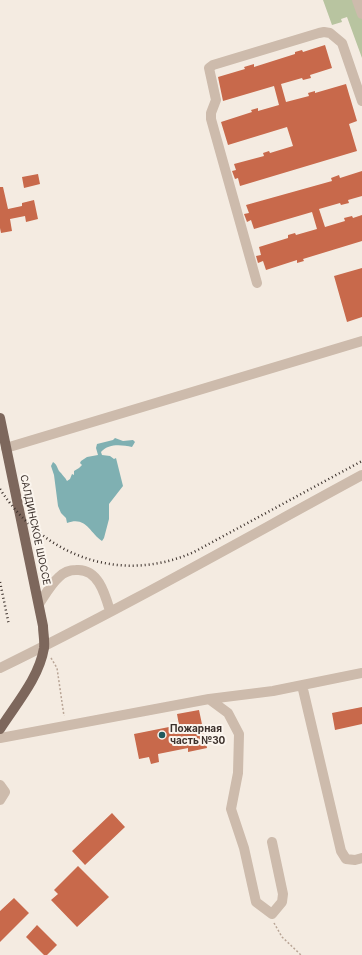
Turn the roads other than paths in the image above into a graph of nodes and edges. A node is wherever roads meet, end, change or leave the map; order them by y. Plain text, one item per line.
1 (357, 0) edge
2 (362, 14) edge
3 (362, 101) edge
4 (257, 283) dead end
5 (362, 341) edge
6 (0, 418) edge
7 (6, 448) junction
8 (362, 475) edge
9 (38, 604) junction
10 (110, 611) junction
11 (44, 646) junction
12 (0, 668) edge
13 (362, 673) edge
14 (302, 685) junction
15 (209, 699) junction
16 (0, 729) edge
17 (0, 738) edge
18 (0, 785) edge
19 (0, 800) edge
20 (272, 842) dead end
21 (362, 858) edge

1 - 2 lane
3 - 4 lane
5 - 7 lane
6 - 7 main road, САЛДИНСКОЕ ШОССЕ
7 - 9 main road, САЛДИНСКОЕ ШОССЕ
8 - 10 lane
9 - 10 lane
9 - 11 main road, САЛДИНСКОЕ ШОССЕ
10 - 11 lane
11 - 12 lane
11 - 16 main road, САЛДИНСКОЕ ШОССЕ
13 - 14 lane
14 - 15 lane
14 - 21 lane
15 - 17 lane
15 - 20 lane
18 - 19 lane

